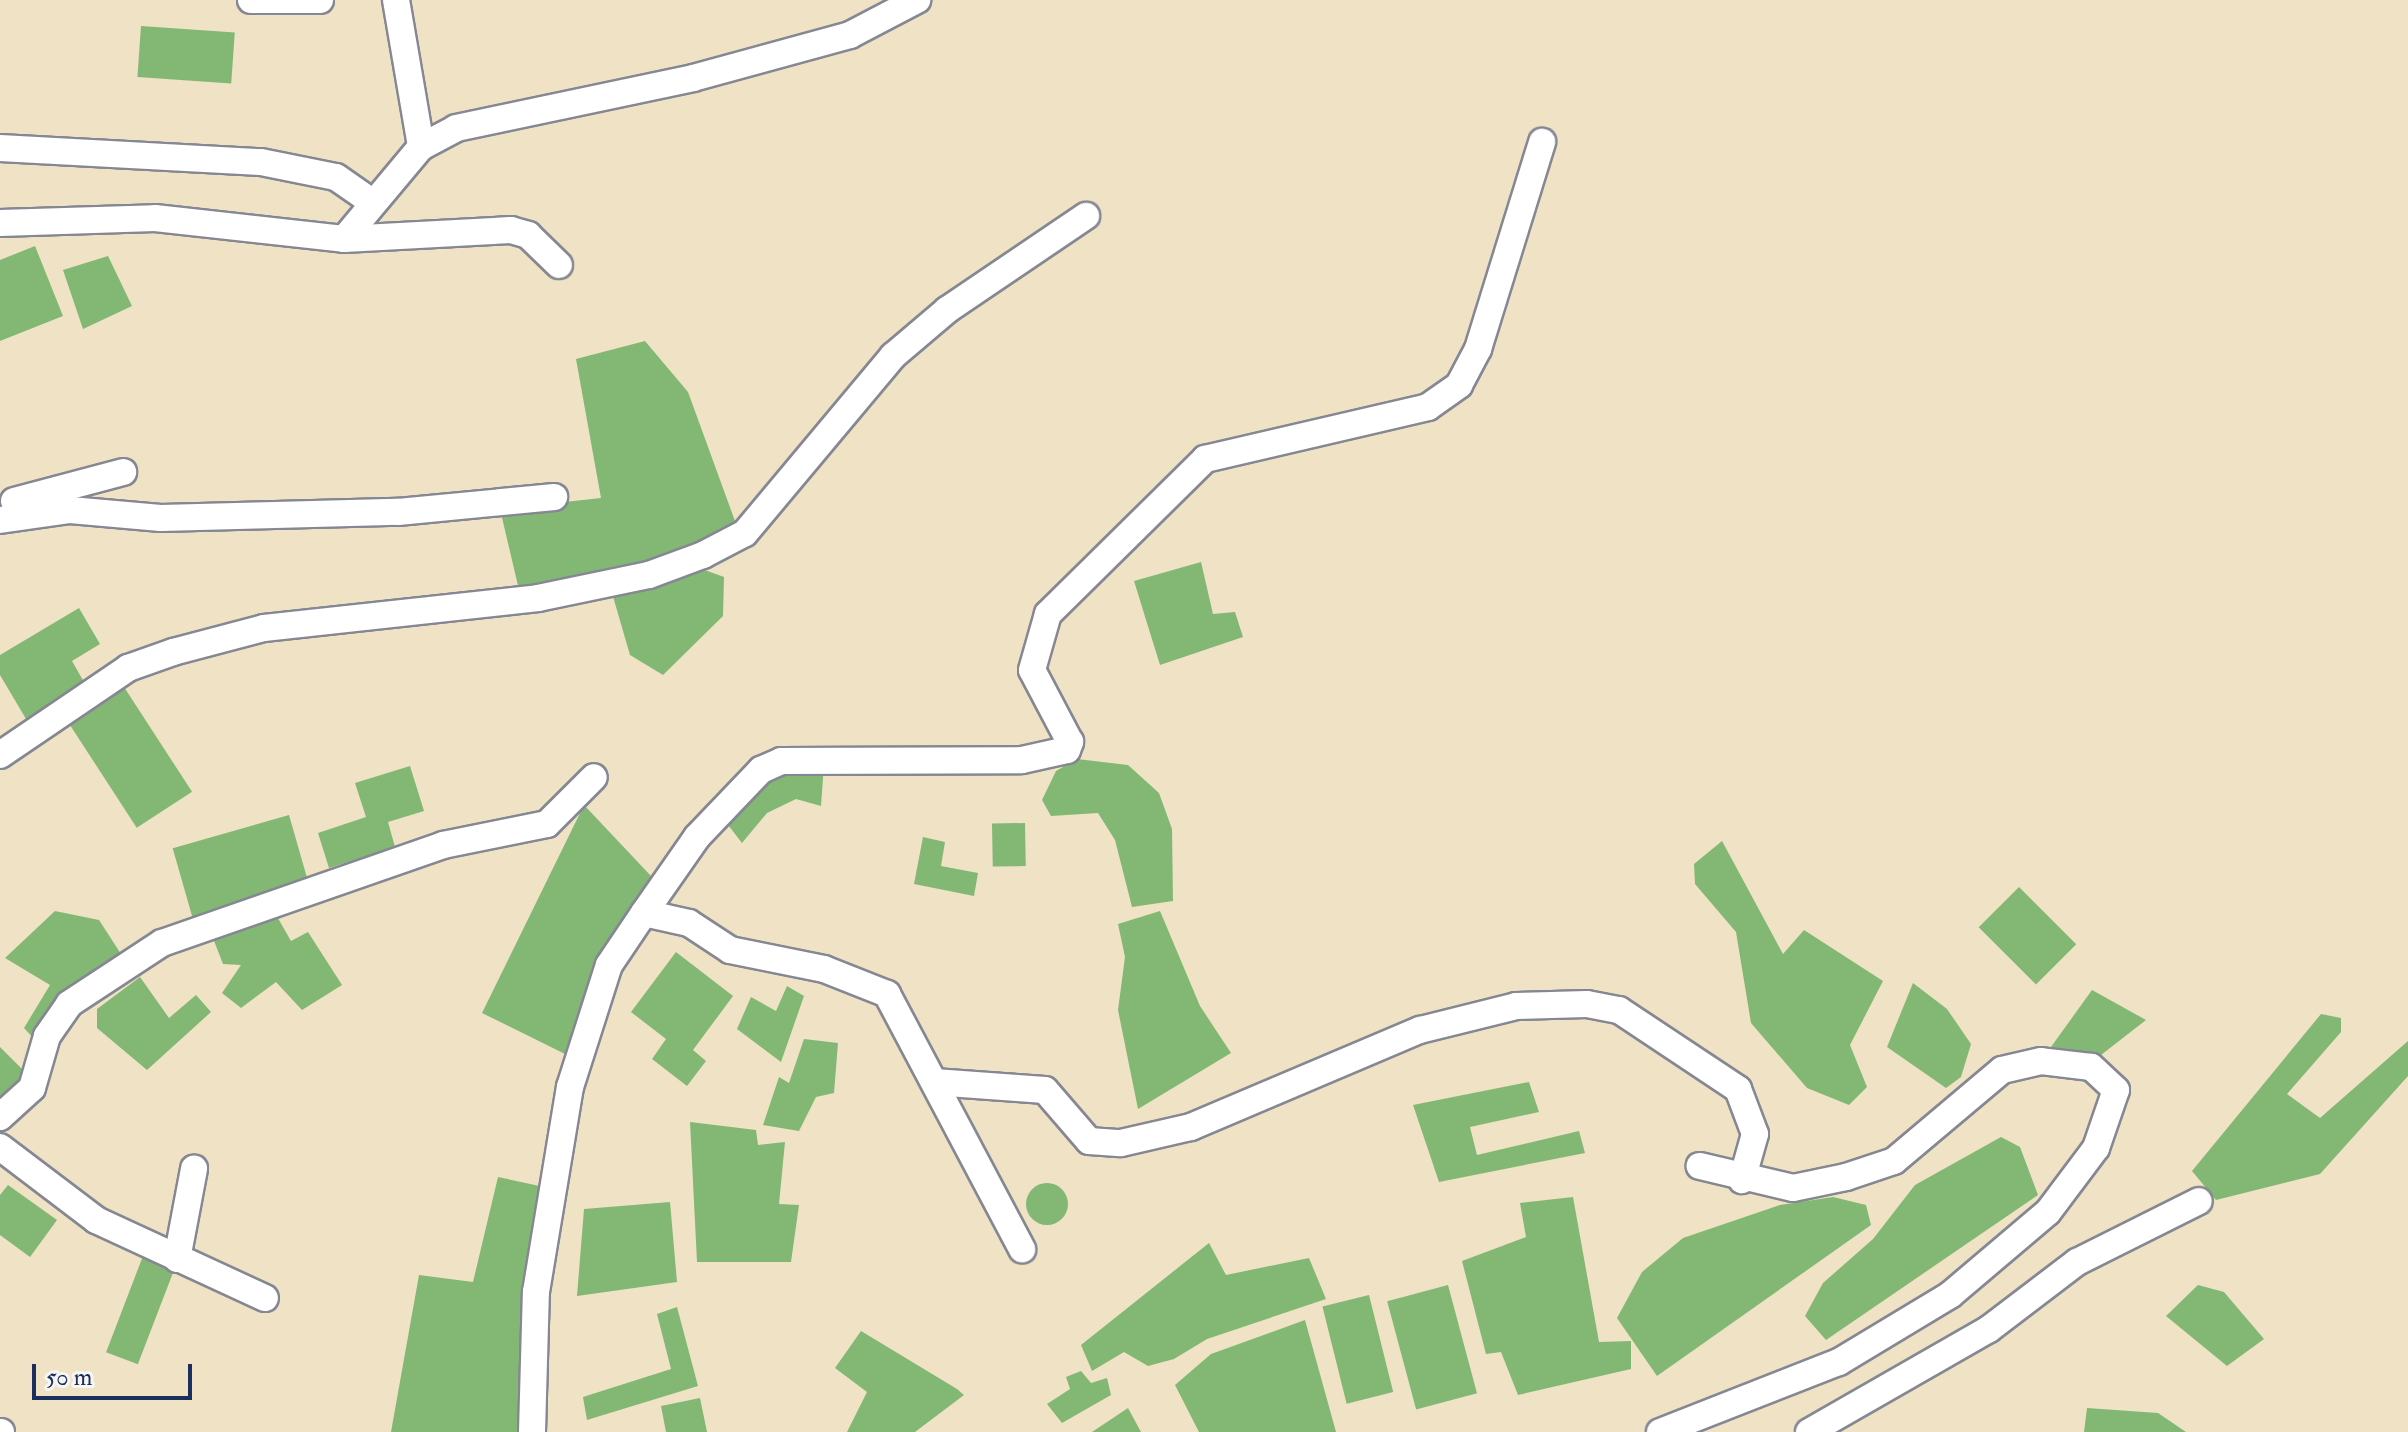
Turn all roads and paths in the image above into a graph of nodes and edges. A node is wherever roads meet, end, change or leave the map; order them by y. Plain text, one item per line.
1 (251, 0) edge
2 (320, 0) edge
3 (917, 0) edge
4 (391, 2) edge
5 (1542, 142) dead end
6 (421, 147) junction
7 (0, 148) edge
8 (372, 202) junction
9 (1086, 216) dead end
10 (0, 223) edge
11 (344, 239) junction
12 (559, 265) dead end
13 (123, 472) dead end
14 (554, 497) dead end
15 (0, 505) edge
16 (0, 520) edge
17 (0, 755) edge
18 (594, 777) dead end
19 (644, 913) junction
20 (934, 1082) junction
21 (0, 1117) edge
22 (0, 1147) edge
23 (1700, 1166) dead end
24 (194, 1169) dead end
25 (1742, 1180) junction
26 (2199, 1201) dead end
27 (1022, 1249) dead end
28 (177, 1259) junction
29 (265, 1298) dead end
30 (539, 1405) junction
31 (532, 1432) edge
32 (542, 1432) edge
33 (1660, 1432) edge
34 (1809, 1432) edge

1 - 2 street
3 - 6 street
4 - 6 street
5 - 19 street
6 - 8 street
7 - 8 street
8 - 11 street
9 - 17 street
10 - 11 street
11 - 12 street
13 - 15 street
14 - 16 street
18 - 21 street
19 - 20 street
19 - 30 street
20 - 25 street
20 - 27 street
22 - 28 street
23 - 25 street
24 - 28 street
25 - 33 street
26 - 34 street
28 - 29 street
30 - 31 street
30 - 32 street

